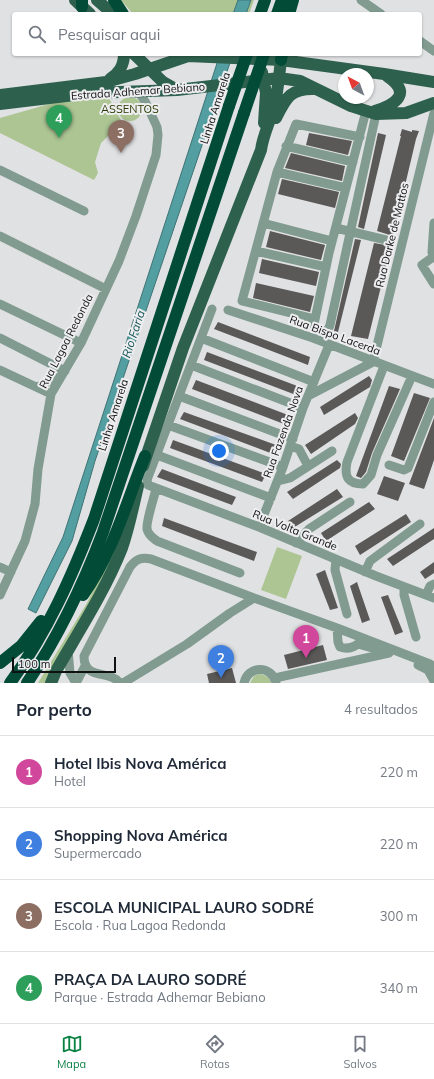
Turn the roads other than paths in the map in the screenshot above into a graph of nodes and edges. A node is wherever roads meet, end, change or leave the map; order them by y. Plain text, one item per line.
1 (97, 0) edge
2 (114, 0) edge
3 (265, 0) edge
4 (282, 0) edge
5 (293, 0) edge
6 (361, 0) edge
7 (111, 12) edge
8 (122, 12) edge
9 (260, 12) edge
10 (278, 12) edge
11 (290, 12) edge
12 (378, 12) edge
13 (422, 42) edge
14 (434, 51) edge
15 (124, 56) edge
16 (136, 56) edge
17 (182, 56) edge
18 (202, 56) edge
19 (251, 56) edge
20 (310, 56) edge
21 (281, 57) edge
22 (320, 64) junction
23 (149, 69) junction
24 (384, 74) junction
25 (279, 78) junction
26 (264, 80) junction
27 (106, 82) junction
28 (434, 82) edge
29 (317, 89) junction
30 (177, 90) junction
31 (0, 95) edge
32 (144, 95) junction
33 (434, 102) edge
34 (0, 104) edge
35 (370, 113) junction
36 (434, 113) edge
37 (360, 137) junction
38 (262, 144) junction
39 (286, 146) junction
40 (353, 162) junction
41 (0, 170) edge
42 (277, 172) junction
43 (346, 188) junction
44 (84, 211) dead end
45 (434, 223) edge
46 (263, 224) junction
47 (336, 228) junction
48 (350, 231) junction
49 (0, 236) edge
50 (386, 240) dead end
51 (332, 241) junction
52 (256, 251) junction
53 (434, 258) edge
54 (326, 267) junction
55 (434, 284) edge
56 (106, 288) junction
57 (0, 304) edge
58 (212, 309) dead end
59 (228, 310) dead end
60 (315, 319) junction
61 (0, 338) edge
62 (201, 338) junction
63 (81, 343) junction
64 (329, 345) junction
65 (373, 362) junction
66 (191, 365) junction
67 (384, 366) junction
68 (0, 370) edge
69 (63, 374) junction
70 (412, 376) junction
71 (314, 382) junction
72 (434, 384) edge
73 (37, 387) junction
74 (51, 394) junction
75 (179, 396) junction
76 (308, 396) junction
77 (434, 402) edge
78 (304, 408) junction
79 (168, 425) junction
80 (291, 442) junction
81 (332, 450) dead end
82 (151, 455) junction
83 (308, 466) junction
84 (389, 466) dead end
85 (283, 467) junction
86 (278, 481) junction
87 (156, 489) junction
88 (271, 498) junction
89 (350, 502) dead end
90 (420, 524) dead end
91 (259, 528) junction
92 (296, 543) junction
93 (336, 559) junction
94 (0, 567) edge
95 (11, 572) junction
96 (365, 572) junction
97 (240, 573) dead end
98 (434, 584) edge
99 (404, 587) junction
100 (0, 595) edge
101 (430, 597) edge
102 (254, 598) junction
103 (58, 602) junction
104 (347, 614) dead end
105 (67, 615) junction
106 (337, 628) junction
107 (416, 637) dead end
108 (361, 641) junction
109 (68, 650) junction
110 (389, 653) junction
111 (0, 663) edge
112 (85, 666) junction
113 (434, 668) edge
114 (276, 681) edge
115 (434, 681) edge
116 (10, 683) edge
117 (27, 683) edge
118 (51, 683) edge
119 (76, 683) edge
120 (122, 683) edge
121 (244, 683) edge

1 - 7 main road
2 - 8 highway
3 - 9 highway
4 - 10 highway
5 - 11 highway
6 - 12 street
13 - 14 street
15 - 27 main road
16 - 23 main road
17 - 23 main road, Estrada Adhemar Bebiano
18 - 19 main road, Estrada Adhemar Bebiano
19 - 21 main road, Estrada Adhemar Bebiano
19 - 26 main road
19 - 103 highway, Linha Amarela, bridge
19 - 105 highway, bridge
20 - 22 main road
21 - 22 main road, Estrada Adhemar Bebiano
21 - 25 main road
22 - 24 main road, Estrada Adhemar Bebiano
23 - 27 main road, Estrada Adhemar Bebiano
23 - 30 main road
24 - 28 main road, Estrada Adhemar Bebiano
24 - 35 main road
25 - 26 main road, Estrada Adhemar Bebiano
25 - 29 main road, Estrada Adhemar Bebiano
25 - 38 main road
26 - 30 main road, Estrada Adhemar Bebiano
26 - 38 main road
27 - 31 main road, Estrada Adhemar Bebiano
29 - 35 main road, Estrada Adhemar Bebiano
29 - 38 main road
30 - 32 main road, Estrada Adhemar Bebiano
32 - 34 main road, Estrada Adhemar Bebiano
32 - 56 street, Rua Lagoa Redonda
33 - 35 main road, Estrada Adhemar Bebiano
35 - 37 street
35 - 48 street
36 - 65 street, Rua Darke de Mattos
37 - 39 street
37 - 40 street
38 - 82 main road
39 - 40 street
39 - 42 street
40 - 43 street
41 - 44 street
42 - 43 street
42 - 46 street
43 - 47 street
45 - 53 street
46 - 51 street
46 - 52 street
47 - 48 street
47 - 51 street
48 - 50 street
48 - 60 street
49 - 56 street
51 - 54 street
52 - 54 street
52 - 60 street
53 - 55 street
54 - 60 street
56 - 63 street, Rua Lagoa Redonda
57 - 63 street
58 - 62 street
59 - 64 street, Rua Bispo Lacerda
61 - 69 street
62 - 66 street
62 - 71 street
63 - 69 street, Rua Lagoa Redonda
64 - 65 street, Rua Bispo Lacerda
64 - 71 street, Rua Fazenda Nova
65 - 67 street, Rua Bispo Lacerda
65 - 76 street
66 - 75 street
66 - 78 street
67 - 70 street, Rua Bispo Lacerda
67 - 70 street
68 - 73 street
69 - 73 street
69 - 74 street, Rua Lagoa Redonda
70 - 72 street, Rua Bispo Lacerda
71 - 76 street, Rua Fazenda Nova
73 - 74 street
74 - 95 street, Rua Lagoa Redonda
75 - 79 street
75 - 80 street
76 - 78 street, Rua Fazenda Nova
77 - 84 street
78 - 80 street, Rua Fazenda Nova
79 - 82 street
79 - 85 street
80 - 83 street
80 - 85 street, Rua Fazenda Nova
81 - 83 street
82 - 87 street, Rua Volta Grande
82 - 88 street
82 - 105 highway
82 - 109 main road
83 - 86 street
85 - 86 street, Rua Fazenda Nova
86 - 88 street, Rua Fazenda Nova
87 - 91 street, Rua Volta Grande
87 - 97 street
88 - 91 street, Rua Fazenda Nova
89 - 92 street
90 - 96 street
91 - 92 street, Rua Volta Grande
92 - 93 street, Rua Volta Grande
93 - 96 street, Rua Volta Grande
93 - 104 street
94 - 95 street
95 - 100 street, Rua Lagoa Redonda
96 - 99 street, Rua Volta Grande
98 - 101 street
99 - 101 street, Rua Volta Grande
99 - 107 street
102 - 106 street
102 - 112 street
102 - 120 street
103 - 111 highway
103 - 116 highway, Linha Amarela
105 - 117 highway
106 - 108 street
106 - 108 street
108 - 110 street
108 - 113 street
109 - 118 main road
109 - 119 street
110 - 114 street
110 - 115 street
112 - 119 street
112 - 120 street
114 - 121 street

